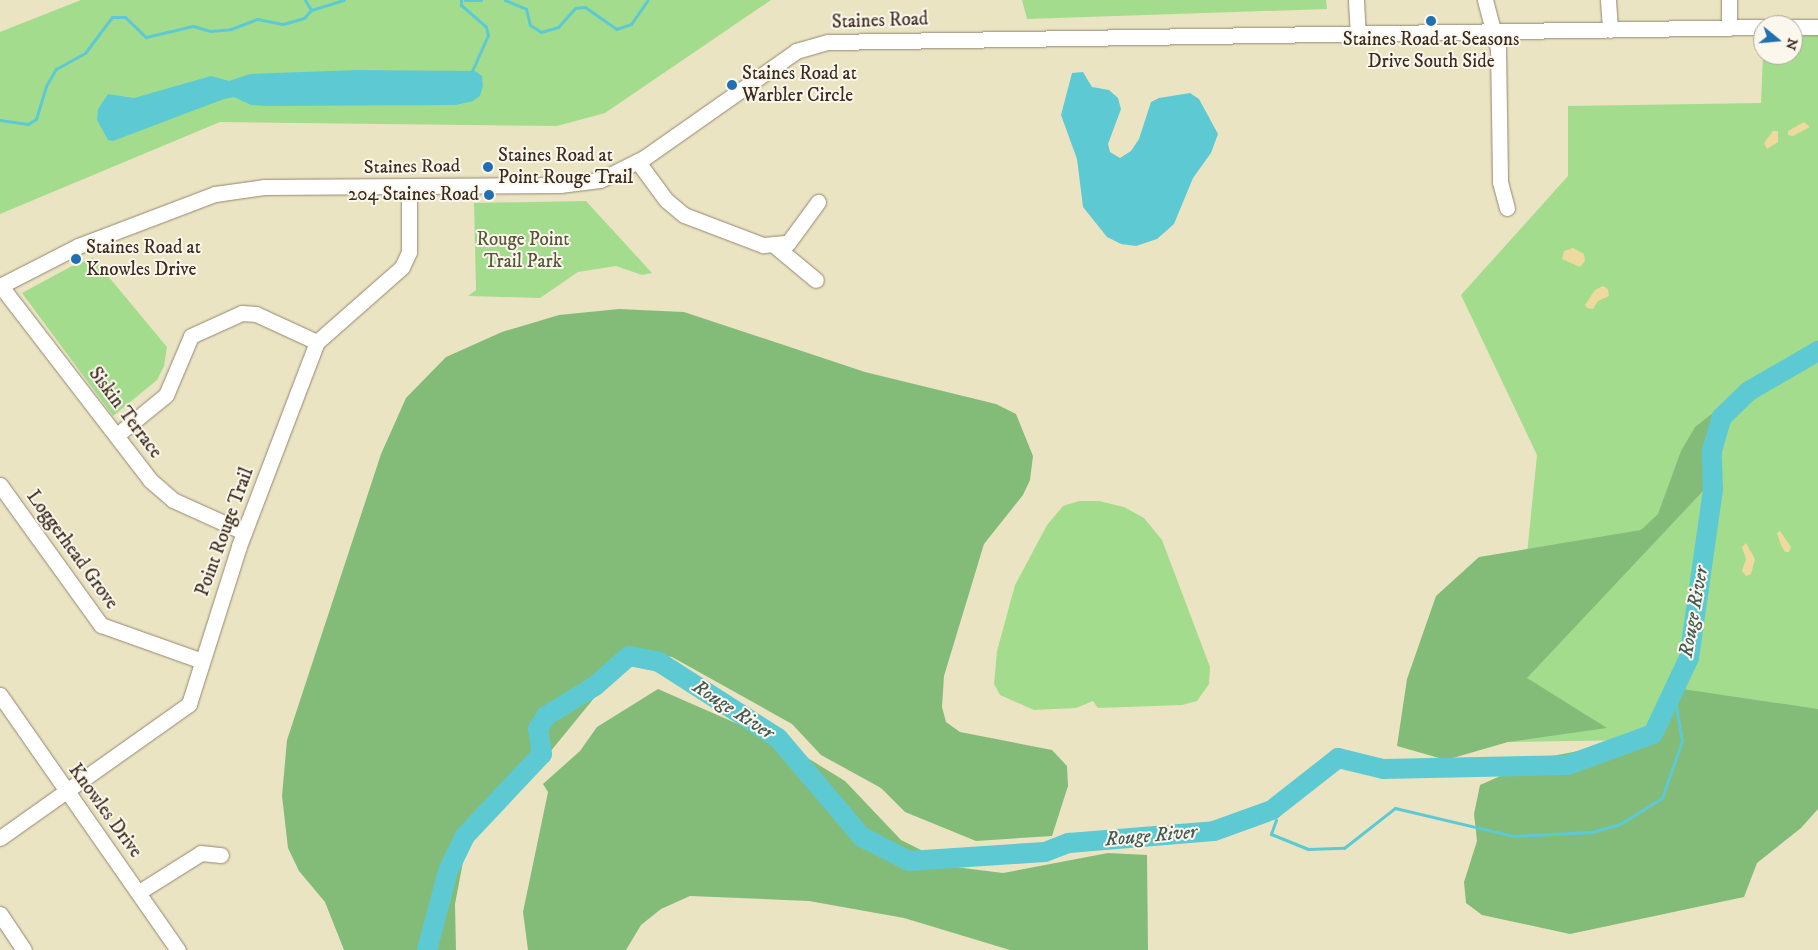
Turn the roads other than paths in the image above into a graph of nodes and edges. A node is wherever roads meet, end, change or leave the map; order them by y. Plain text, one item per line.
1 (1356, 0) edge
2 (1485, 0) edge
3 (1608, 0) edge
4 (1729, 0) edge
5 (1753, 27) edge
6 (1803, 27) edge
7 (1818, 27) edge
8 (1729, 28) junction
9 (1492, 30) junction
10 (1610, 30) junction
11 (1358, 33) junction
12 (638, 162) junction
13 (409, 187) junction
14 (818, 202) dead end
15 (1506, 208) dead end
16 (776, 246) junction
17 (816, 280) dead end
18 (0, 285) edge
19 (317, 342) junction
20 (117, 435) junction
21 (0, 485) edge
22 (244, 532) junction
23 (202, 661) junction
24 (0, 695) edge
25 (66, 791) junction
26 (0, 838) edge
27 (221, 855) dead end
28 (139, 892) junction
29 (0, 914) edge
30 (24, 950) edge
31 (178, 950) edge

1 - 11 street
2 - 9 street
3 - 10 street
4 - 8 street
5 - 8 street, Staines Road
6 - 7 street
8 - 10 street, Staines Road
9 - 10 street, Staines Road
9 - 11 street, Staines Road
9 - 15 street
11 - 12 street, Staines Road
12 - 13 street, Staines Road
12 - 16 street
13 - 18 street, Staines Road
13 - 19 street, Point Rouge Trail
14 - 16 street
16 - 17 street
18 - 20 street, Siskin Terrace
19 - 20 street
19 - 22 street, Point Rouge Trail
20 - 22 street, Siskin Terrace
21 - 23 street, Loggerhead Grove
22 - 23 street, Point Rouge Trail
23 - 25 street, Point Rouge Trail
24 - 25 street, Knowles Drive
25 - 26 street, Point Rouge Trail
25 - 28 street, Knowles Drive
27 - 28 street
28 - 31 street, Knowles Drive
29 - 30 street

